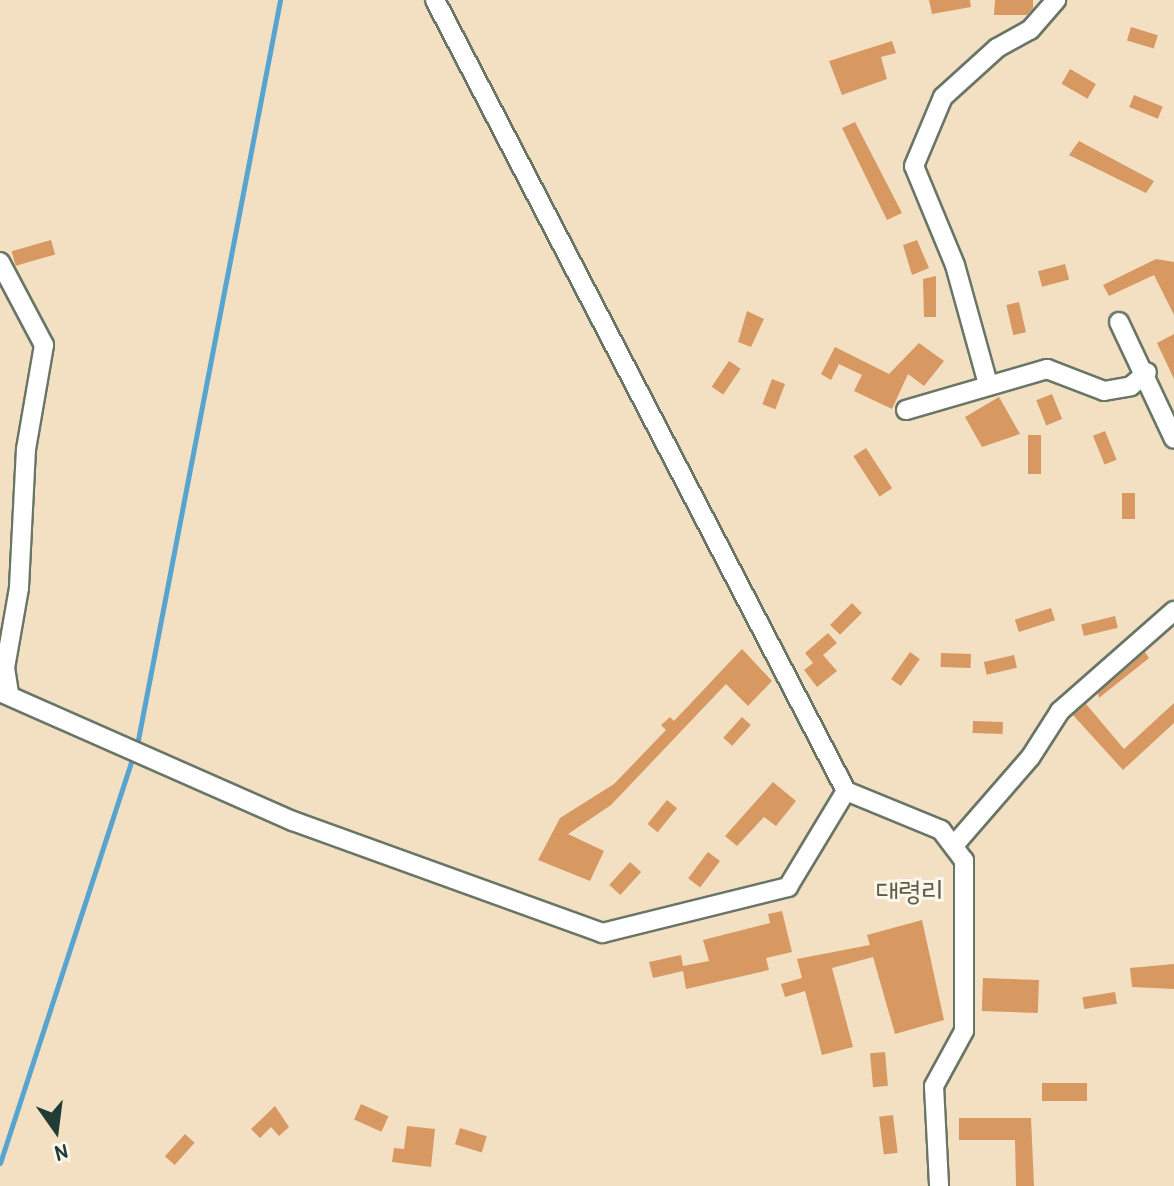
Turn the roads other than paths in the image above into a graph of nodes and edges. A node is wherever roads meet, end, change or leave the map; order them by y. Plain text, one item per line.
1 (435, 0) edge
2 (1056, 0) edge
3 (2, 270) edge
4 (1119, 322) dead end
5 (1147, 372) junction
6 (988, 384) junction
7 (906, 410) dead end
8 (1174, 439) edge
9 (1174, 611) edge
10 (5, 693) edge
11 (846, 791) junction
12 (956, 843) junction
13 (939, 1186) edge

1 - 11 street
2 - 6 street
3 - 10 street
4 - 5 street
5 - 6 street
5 - 8 street
6 - 7 street
9 - 12 street
10 - 11 street
11 - 12 street
12 - 13 street

